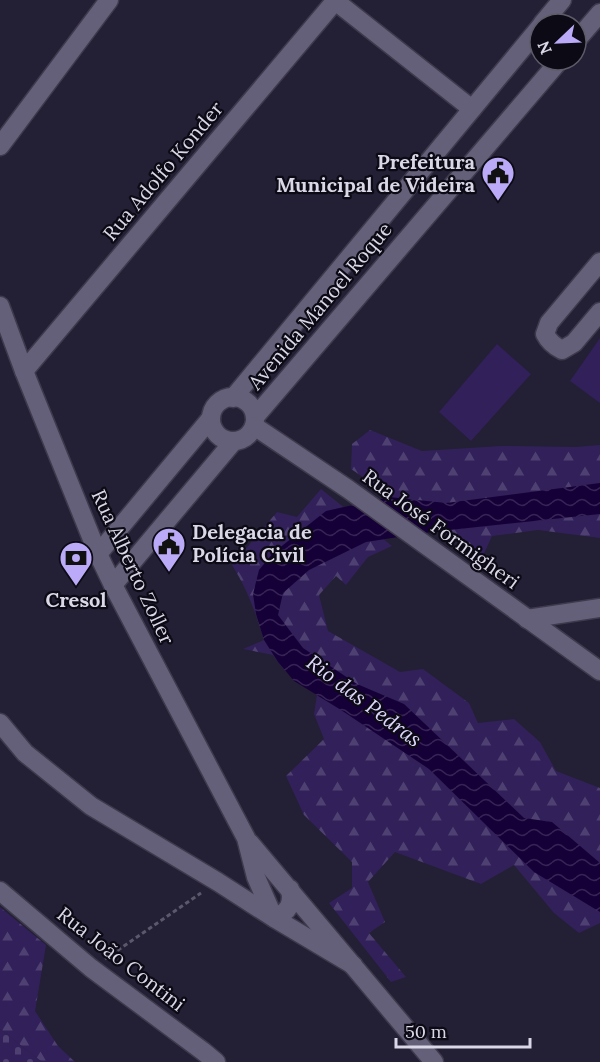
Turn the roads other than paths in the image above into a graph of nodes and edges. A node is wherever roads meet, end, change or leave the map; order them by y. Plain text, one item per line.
1 (109, 0) edge
2 (335, 0) edge
3 (562, 0) edge
4 (552, 12) edge
5 (600, 13) edge
6 (588, 27) edge
7 (528, 41) edge
8 (550, 72) edge
9 (472, 109) junction
10 (0, 146) edge
11 (600, 262) edge
12 (0, 306) edge
13 (600, 312) edge
14 (24, 371) junction
15 (233, 398) junction
16 (211, 418) junction
17 (255, 421) junction
18 (233, 442) junction
19 (98, 554) junction
20 (113, 585) junction
21 (600, 608) edge
22 (527, 620) junction
23 (600, 671) edge
24 (0, 723) edge
25 (246, 838) junction
26 (253, 865) junction
27 (218, 882) junction
28 (290, 888) junction
29 (0, 891) edge
30 (264, 895) junction
31 (289, 907) junction
32 (274, 918) junction
33 (353, 965) junction
34 (216, 1062) edge
35 (434, 1062) edge

1 - 10 street
2 - 9 street
2 - 14 street, Rua Adolfo Konder
3 - 4 street, Avenida Manoel Roque
5 - 6 street
7 - 9 street, Avenida Manoel Roque
8 - 17 street, Avenida Manoel Roque
9 - 15 street, Avenida Manoel Roque
11 - 13 street
12 - 14 street, Rua Alberto Zoller
14 - 19 street, Rua Alberto Zoller
15 - 16 street
15 - 17 street
16 - 18 street
16 - 19 street
17 - 18 street
17 - 22 street, Rua José Formigheri
18 - 20 street
19 - 20 street, Rua Alberto Zoller
20 - 25 street, Rua Alberto Zoller
21 - 22 street
22 - 23 street, Rua José Formigheri
24 - 27 street
25 - 26 street, Rua Alberto Zoller
25 - 28 street, Rua Alberto Zoller
26 - 27 street
26 - 30 street, Rua Alberto Zoller
27 - 30 street
27 - 32 street
28 - 31 street
28 - 33 street, Rua Alberto Zoller
29 - 34 street, Rua João Contini
30 - 31 street
30 - 32 street, Rua Alberto Zoller
31 - 32 street
31 - 33 street
32 - 33 street
33 - 35 street

